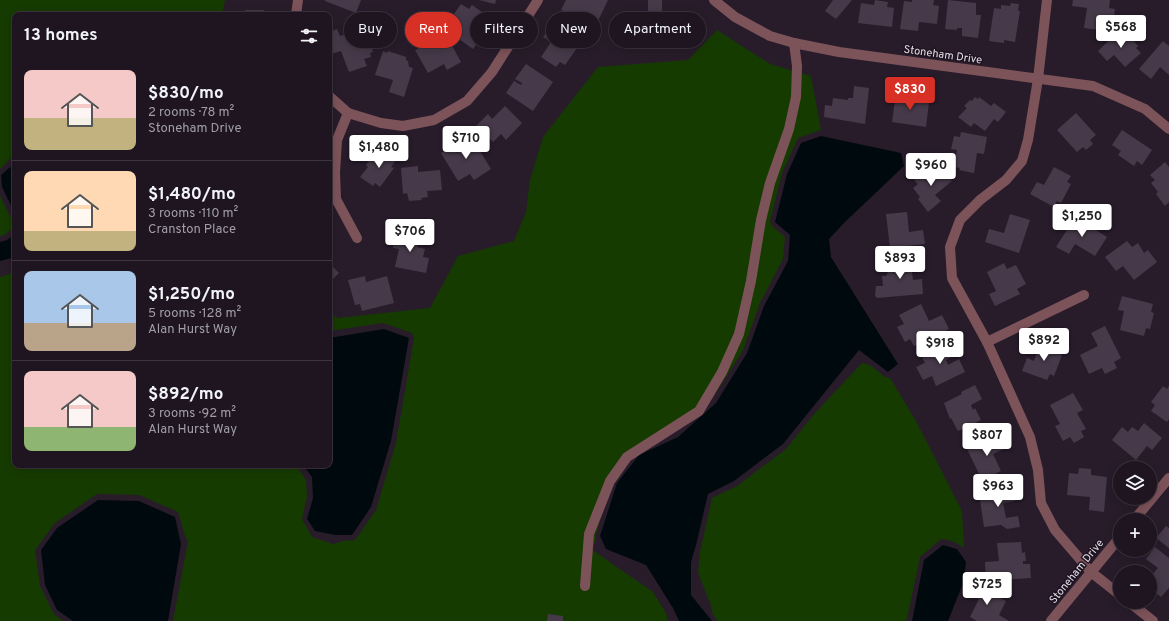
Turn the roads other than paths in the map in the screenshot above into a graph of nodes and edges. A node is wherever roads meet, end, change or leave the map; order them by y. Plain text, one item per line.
1 (298, 0) edge
2 (538, 0) edge
3 (714, 0) edge
4 (1047, 0) edge
5 (296, 12) edge
6 (794, 43) junction
7 (1038, 79) junction
8 (332, 99) edge
9 (348, 113) junction
10 (1169, 130) edge
11 (357, 238) dead end
12 (1084, 295) dead end
13 (987, 342) junction
14 (1169, 478) edge
15 (1140, 513) edge
16 (1113, 545) edge
17 (1091, 572) junction
18 (585, 586) dead end
19 (1113, 589) edge
20 (1138, 609) edge
21 (1051, 621) edge
22 (1153, 621) edge

1 - 5 street
2 - 9 street
3 - 6 street, Stoneham Drive
4 - 7 street
6 - 7 street, Stoneham Drive
6 - 18 street
7 - 10 street, Stoneham Drive
7 - 13 street
8 - 9 street
9 - 11 street
12 - 13 street
13 - 17 street
14 - 15 street
16 - 17 street, Stoneham Drive
17 - 19 street
17 - 21 street, Stoneham Drive
20 - 22 street

